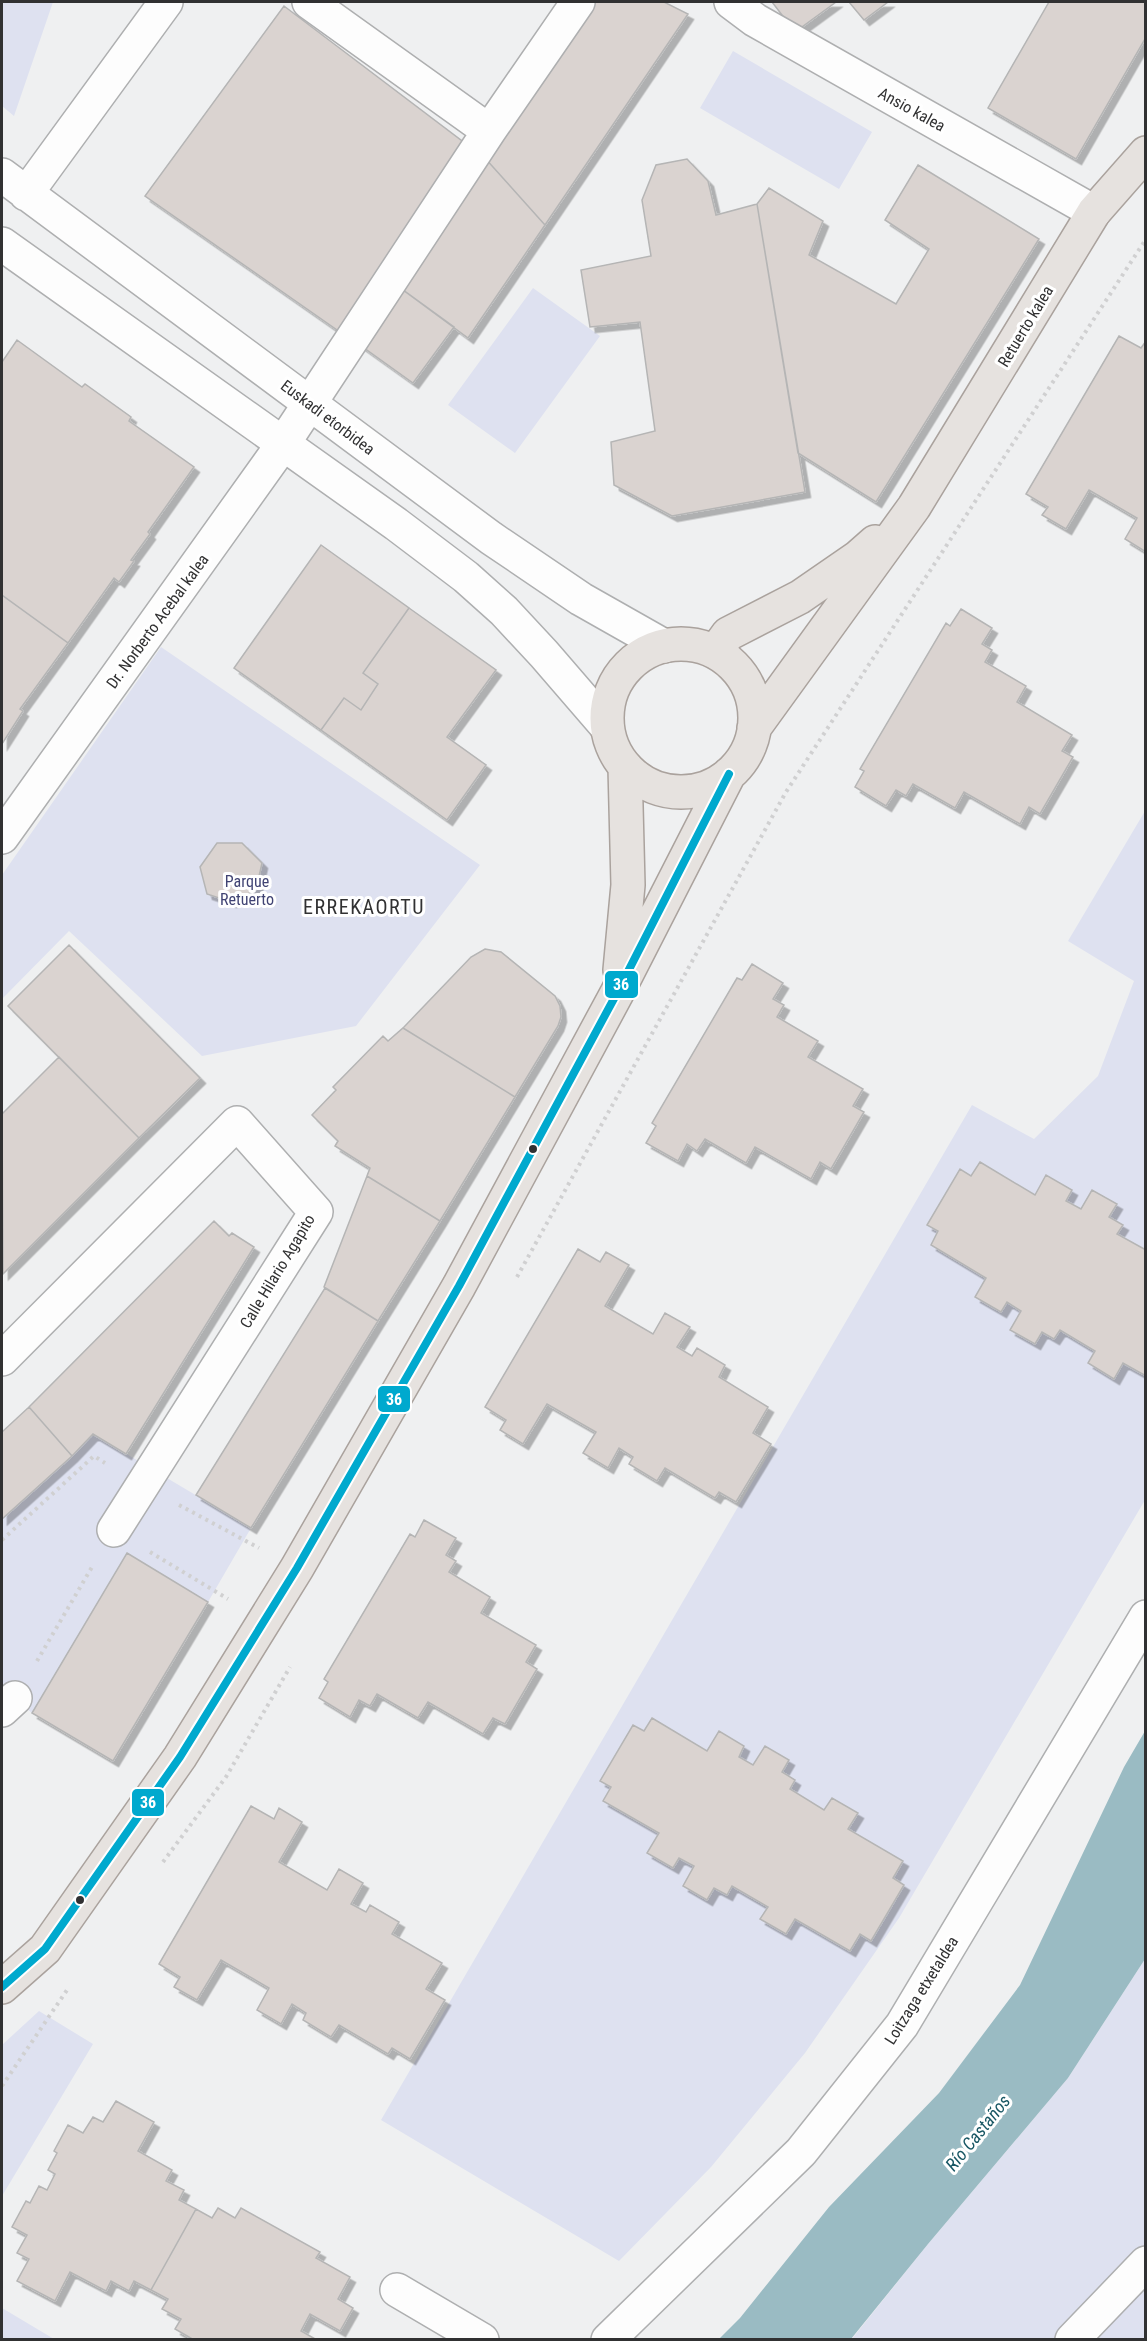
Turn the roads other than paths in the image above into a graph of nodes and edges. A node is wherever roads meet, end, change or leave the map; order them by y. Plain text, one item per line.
1 (166, 2) edge
2 (309, 2) edge
3 (578, 2) edge
4 (731, 2) edge
5 (489, 131) junction
6 (1146, 153) edge
7 (14, 184) edge
8 (1094, 212) junction
9 (2, 244) edge
10 (310, 404) junction
11 (284, 444) junction
12 (914, 507) junction
13 (664, 646) junction
14 (715, 652) junction
15 (607, 727) junction
16 (754, 728) junction
17 (625, 767) junction
18 (729, 774) junction
19 (2, 837) edge
20 (617, 993) junction
21 (2, 1359) edge
22 (114, 1530) road end
23 (1146, 1617) edge
24 (2, 1987) edge
25 (1146, 2263) edge
26 (397, 2290) dead end
27 (482, 2340) edge
28 (608, 2340) edge
29 (1072, 2340) edge

1 - 7 street
2 - 5 street
3 - 5 street, Dr. Norberto Acebal kalea
4 - 8 street, Ansio kalea
5 - 10 street, Dr. Norberto Acebal kalea
6 - 8 main road, Retuerto kalea
7 - 10 street, Euskadi etorbidea
8 - 12 main road, Retuerto kalea
9 - 11 street
10 - 11 street, Dr. Norberto Acebal kalea
10 - 13 street, Euskadi etorbidea
11 - 15 street
11 - 19 street, Dr. Norberto Acebal kalea
12 - 14 main road
12 - 16 main road
13 - 14 main road
13 - 15 main road
14 - 16 main road
15 - 17 main road
16 - 18 main road
17 - 18 main road
17 - 20 main road
18 - 20 main road
20 - 24 main road
21 - 22 street, Calle Hilario Agapito
23 - 28 street, Loitzaga etxetaldea
25 - 29 street
26 - 27 street

